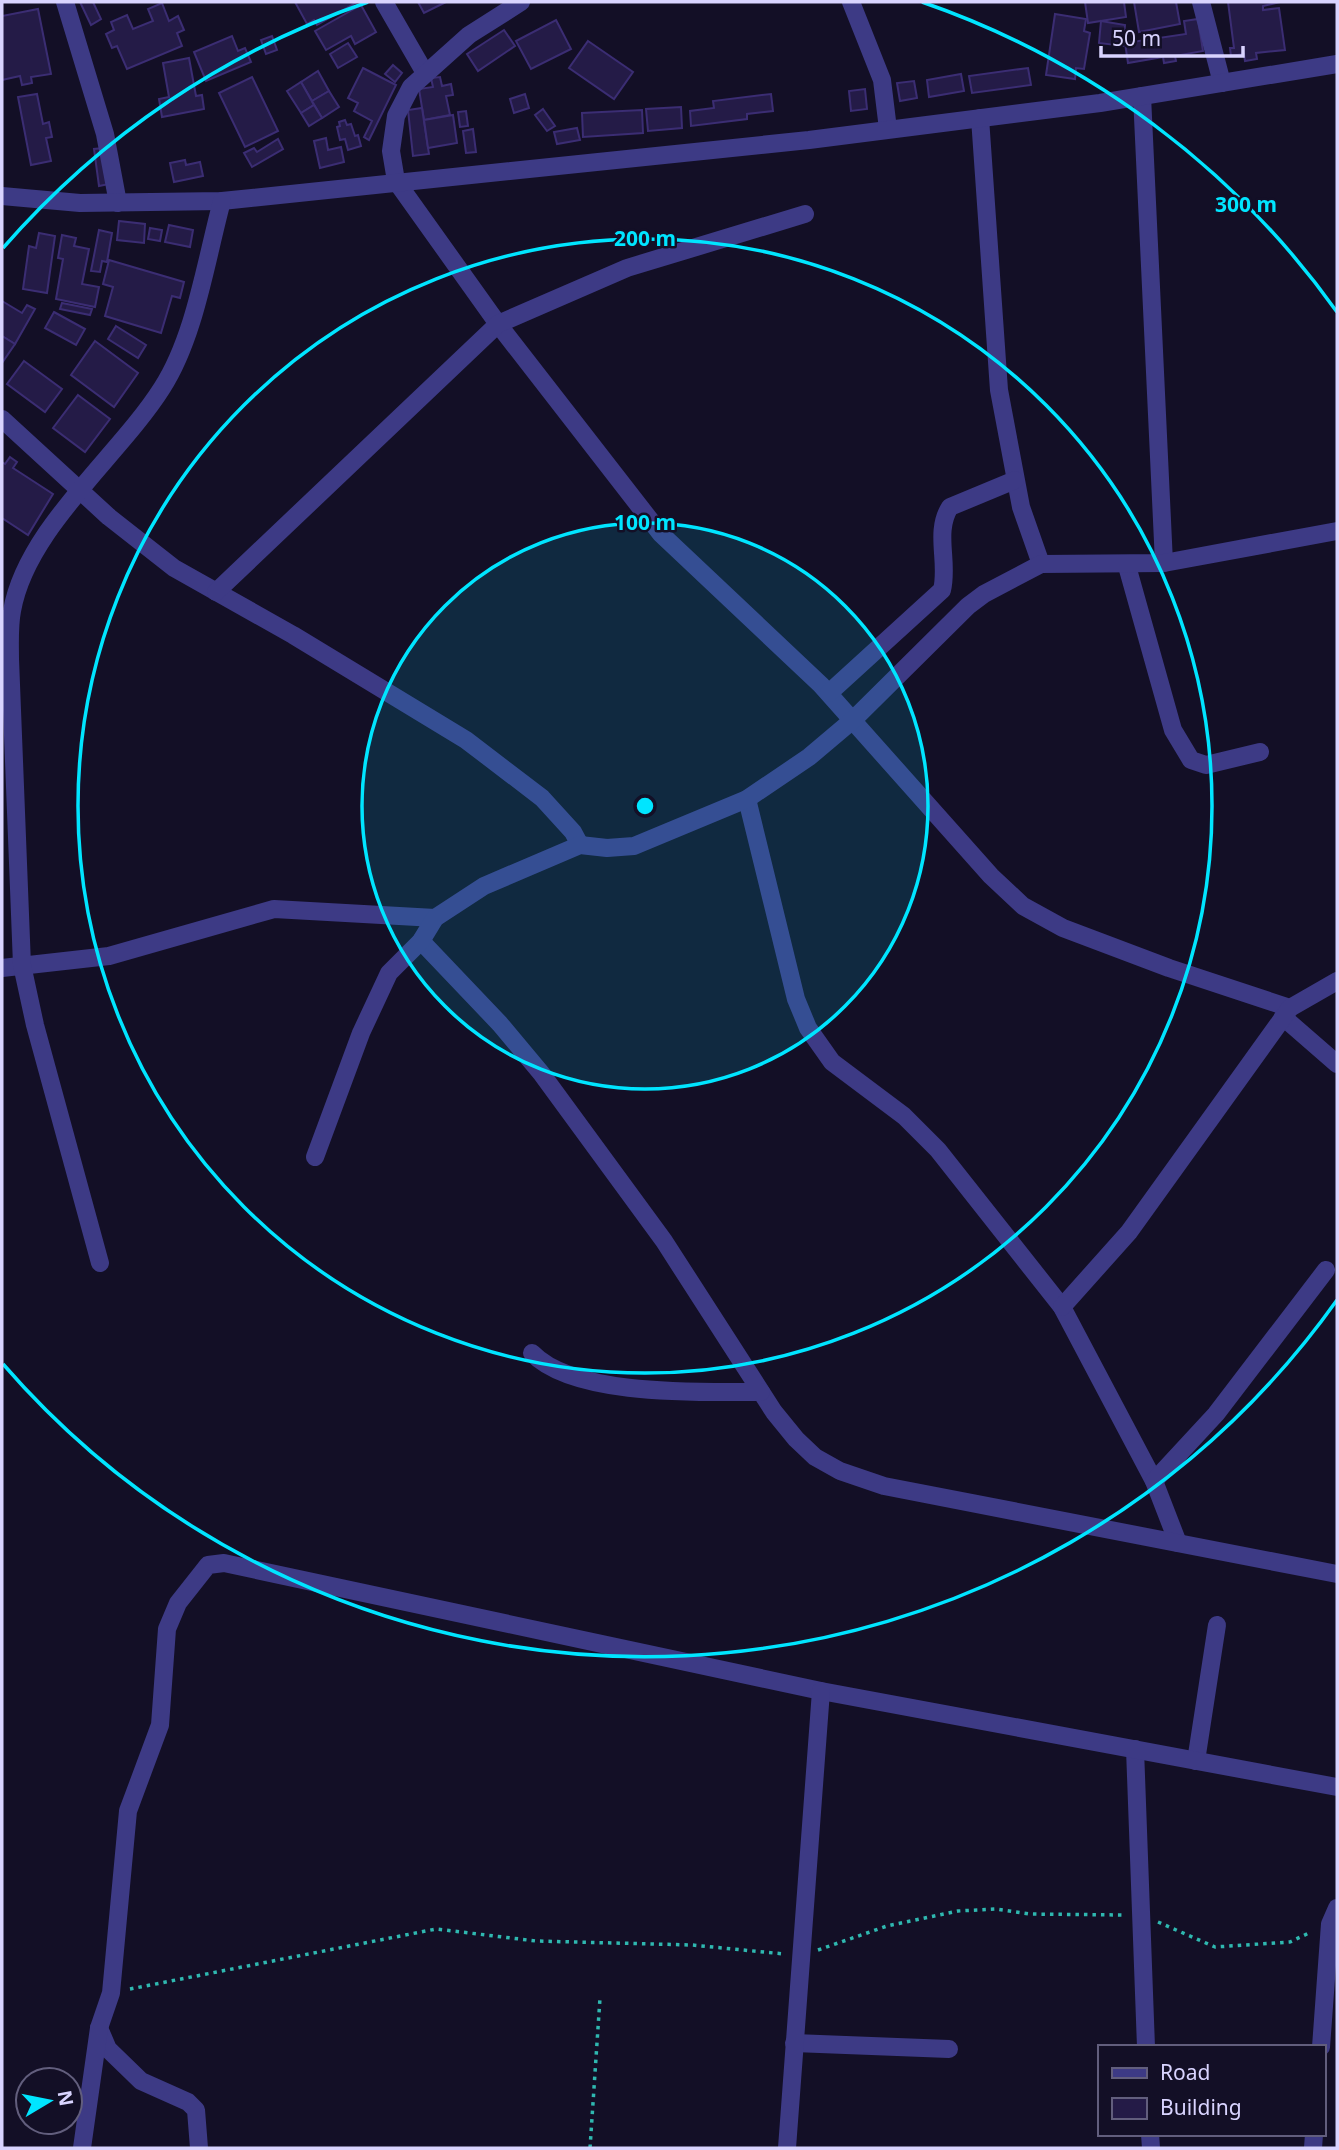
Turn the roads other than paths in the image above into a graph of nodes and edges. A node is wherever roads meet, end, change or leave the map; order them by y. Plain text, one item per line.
1 (65, 2) edge
2 (384, 2) edge
3 (521, 2) edge
4 (851, 2) edge
5 (1201, 2) edge
6 (1337, 64) edge
7 (425, 73) junction
8 (1222, 83) junction
9 (1142, 96) junction
10 (980, 118) junction
11 (888, 129) junction
12 (396, 181) junction
13 (2, 196) edge
14 (222, 201) junction
15 (118, 203) junction
16 (805, 214) dead end
17 (498, 324) junction
18 (2, 419) edge
19 (1015, 480) junction
20 (79, 489) junction
21 (1337, 531) edge
22 (1164, 563) junction
23 (1041, 564) junction
24 (1127, 566) junction
25 (216, 592) junction
26 (829, 693) junction
27 (854, 719) junction
28 (7, 729) edge
29 (1260, 752) dead end
30 (747, 799) junction
31 (580, 845) junction
32 (435, 918) junction
33 (421, 941) junction
34 (22, 965) junction
35 (2, 968) edge
36 (1337, 981) edge
37 (1287, 1013) junction
38 (1337, 1064) edge
39 (315, 1157) dead end
40 (100, 1263) dead end
41 (1326, 1270) dead end
42 (1062, 1307) junction
43 (532, 1353) dead end
44 (761, 1392) junction
45 (1154, 1481) junction
46 (1178, 1543) junction
47 (1337, 1574) edge
48 (1217, 1625) dead end
49 (821, 1691) junction
50 (1135, 1749) junction
51 (1196, 1761) junction
52 (1337, 1787) edge
53 (1333, 1916) edge
54 (99, 2028) junction
55 (794, 2043) junction
56 (1146, 2045) edge
57 (1321, 2045) edge
58 (949, 2049) dead end
59 (82, 2148) edge
60 (199, 2148) edge
61 (786, 2148) edge

1 - 15 street
2 - 7 street
3 - 7 street
4 - 11 street
5 - 8 street
6 - 8 street
7 - 12 street
8 - 9 street
9 - 10 street
9 - 22 street
10 - 11 street
10 - 19 street
11 - 12 street
12 - 14 street
12 - 17 street
13 - 15 street
14 - 15 street
14 - 20 street
16 - 17 street
17 - 25 street
17 - 26 street
18 - 20 street
19 - 23 street
19 - 26 street
20 - 25 street
20 - 28 street
21 - 22 street
22 - 24 street
23 - 24 street
23 - 27 street
24 - 29 street
25 - 31 street
26 - 27 street
27 - 30 street
27 - 37 street
28 - 34 street
30 - 31 street
30 - 42 street
31 - 32 street
32 - 33 street
32 - 34 street
33 - 39 street
33 - 44 street
34 - 35 street
34 - 40 street
36 - 37 street
37 - 38 street
37 - 42 street
41 - 45 street
42 - 45 street
43 - 44 street
44 - 46 street
45 - 46 street
46 - 47 street
48 - 51 street
49 - 50 street
49 - 54 street
49 - 55 street
50 - 51 street
50 - 56 street
51 - 52 street
53 - 57 street
54 - 59 street
54 - 60 street
55 - 58 street
55 - 61 street

